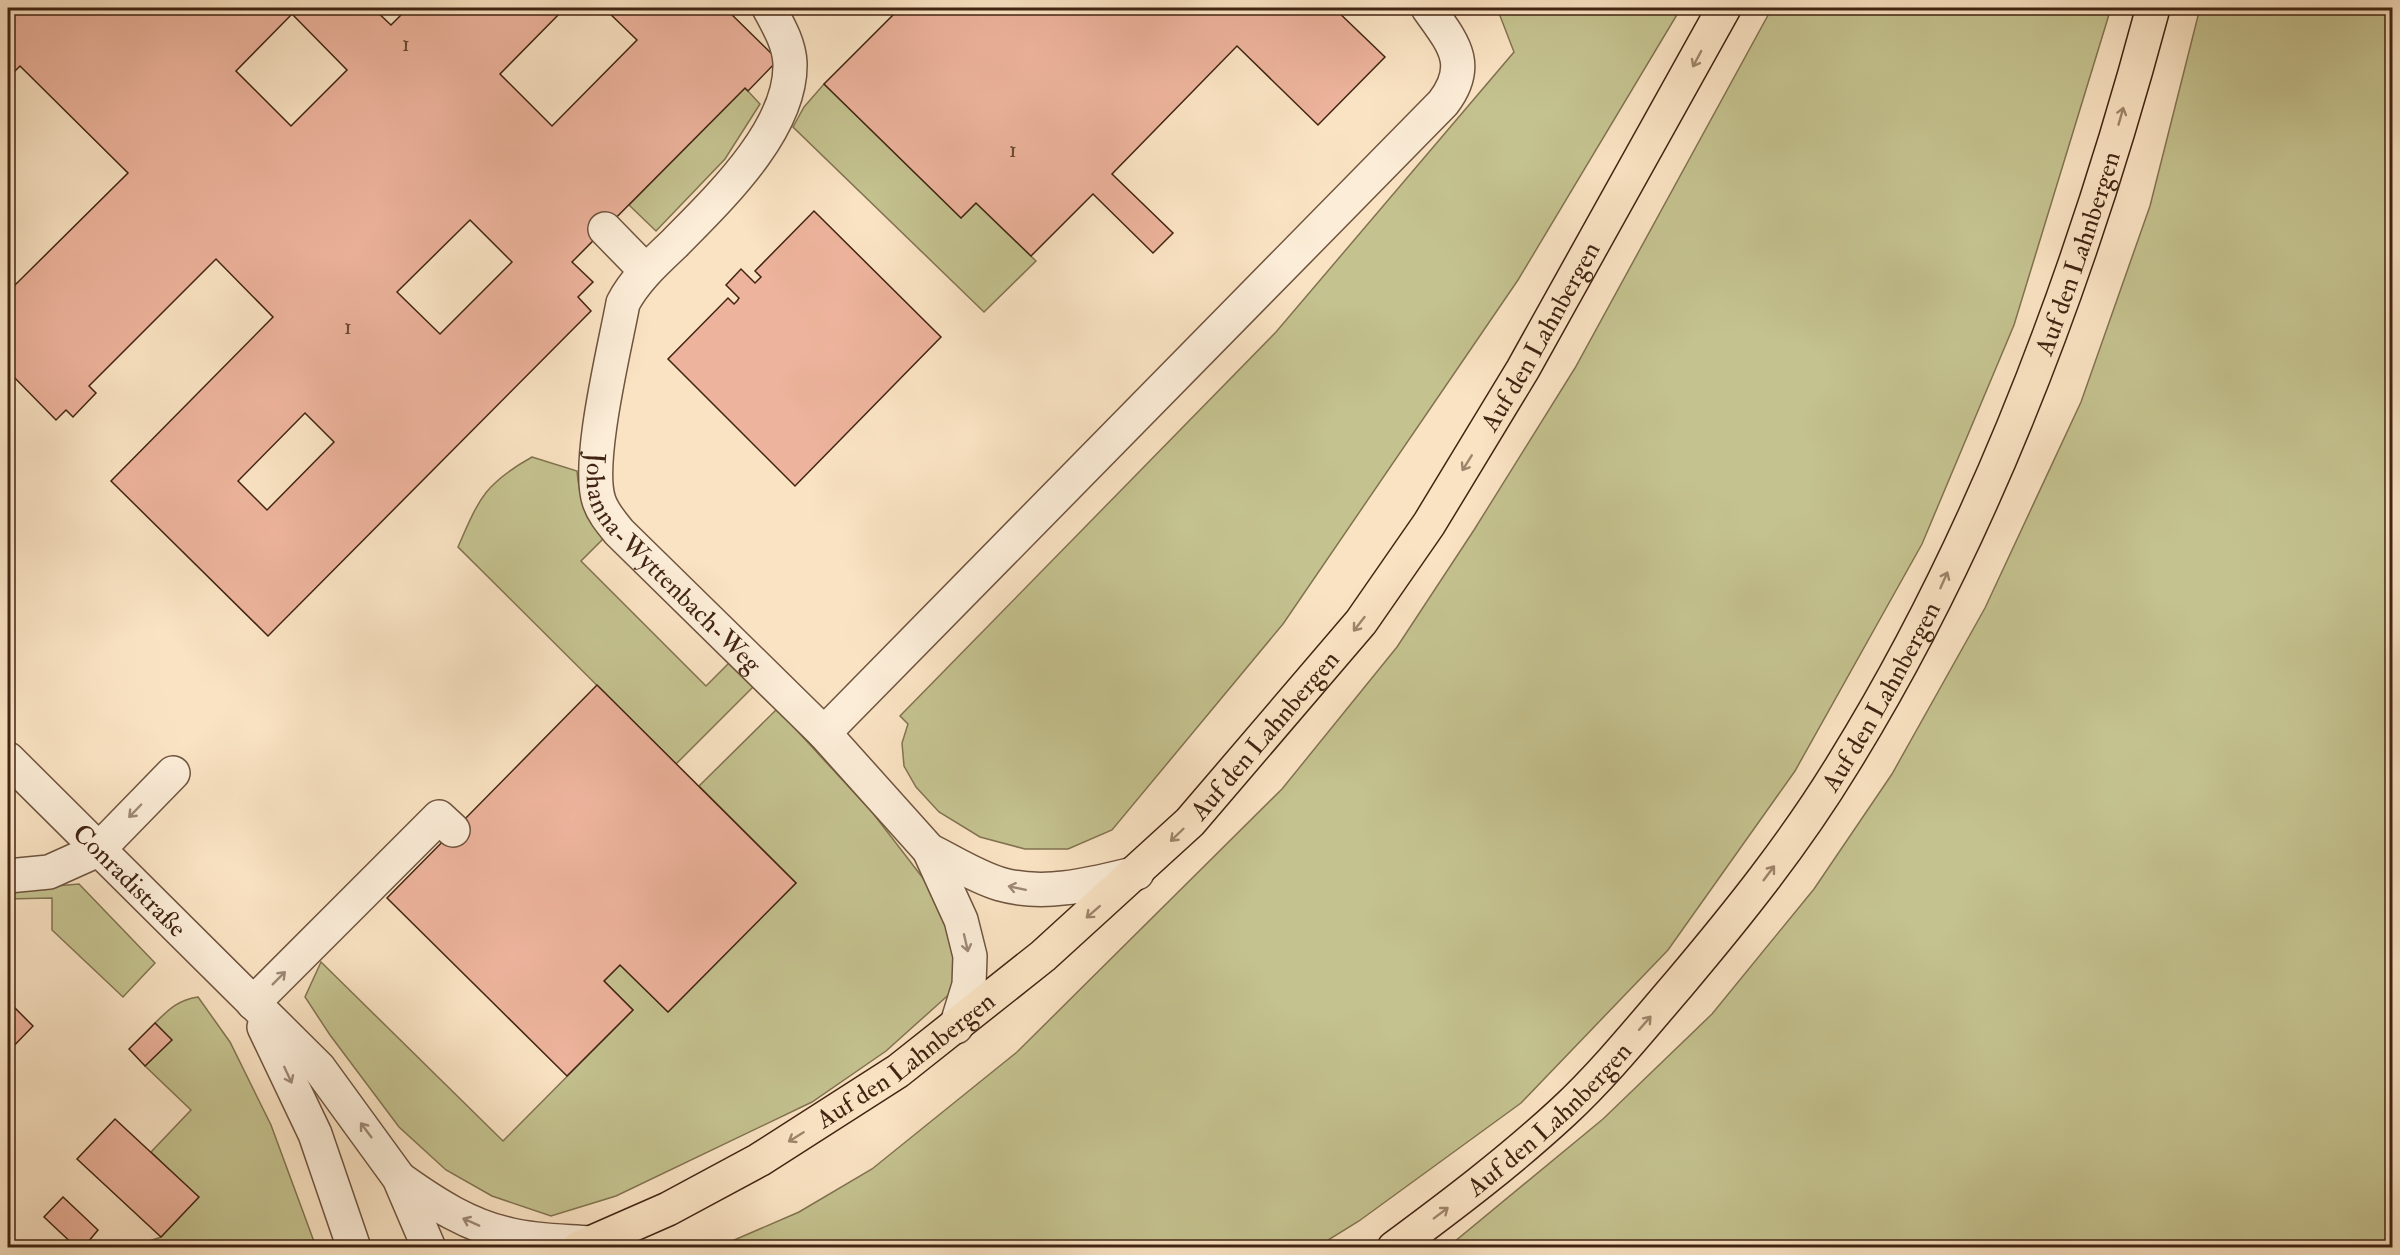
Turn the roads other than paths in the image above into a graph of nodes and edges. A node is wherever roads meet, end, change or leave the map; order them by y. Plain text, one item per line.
1 (769, 8) edge
2 (1428, 8) edge
3 (1724, 8) edge
4 (2153, 8) edge
5 (605, 230) dead end
6 (646, 271) junction
7 (824, 733) junction
8 (8, 759) edge
9 (173, 773) dead end
10 (453, 830) dead end
11 (98, 850) junction
12 (929, 850) junction
13 (1137, 873) junction
14 (8, 876) edge
15 (253, 1004) junction
16 (956, 1027) junction
17 (399, 1178) junction
18 (584, 1245) edge
19 (354, 1248) edge
20 (429, 1248) edge
21 (1394, 1248) edge

1 - 6 street, Johanna-Wyttenbach-Weg
2 - 7 street
3 -> 13 main road, Auf den Lahnbergen
21 -> 4 main road, Auf den Lahnbergen
5 - 6 street
6 - 7 street, Johanna-Wyttenbach-Weg
7 - 12 street, Johanna-Wyttenbach-Weg
8 - 11 street, Conradistraße
9 -> 11 street
15 -> 10 street
11 - 14 street
11 - 15 street, Conradistraße
13 -> 12 street, Johanna-Wyttenbach-Weg
12 -> 16 street, Johanna-Wyttenbach-Weg
13 -> 16 main road, Auf den Lahnbergen
17 -> 15 street, Conradistraße
15 -> 19 street, Conradistraße
16 -> 18 main road, Auf den Lahnbergen
18 -> 17 street, Conradistraße
17 - 20 street, Conradistraße

